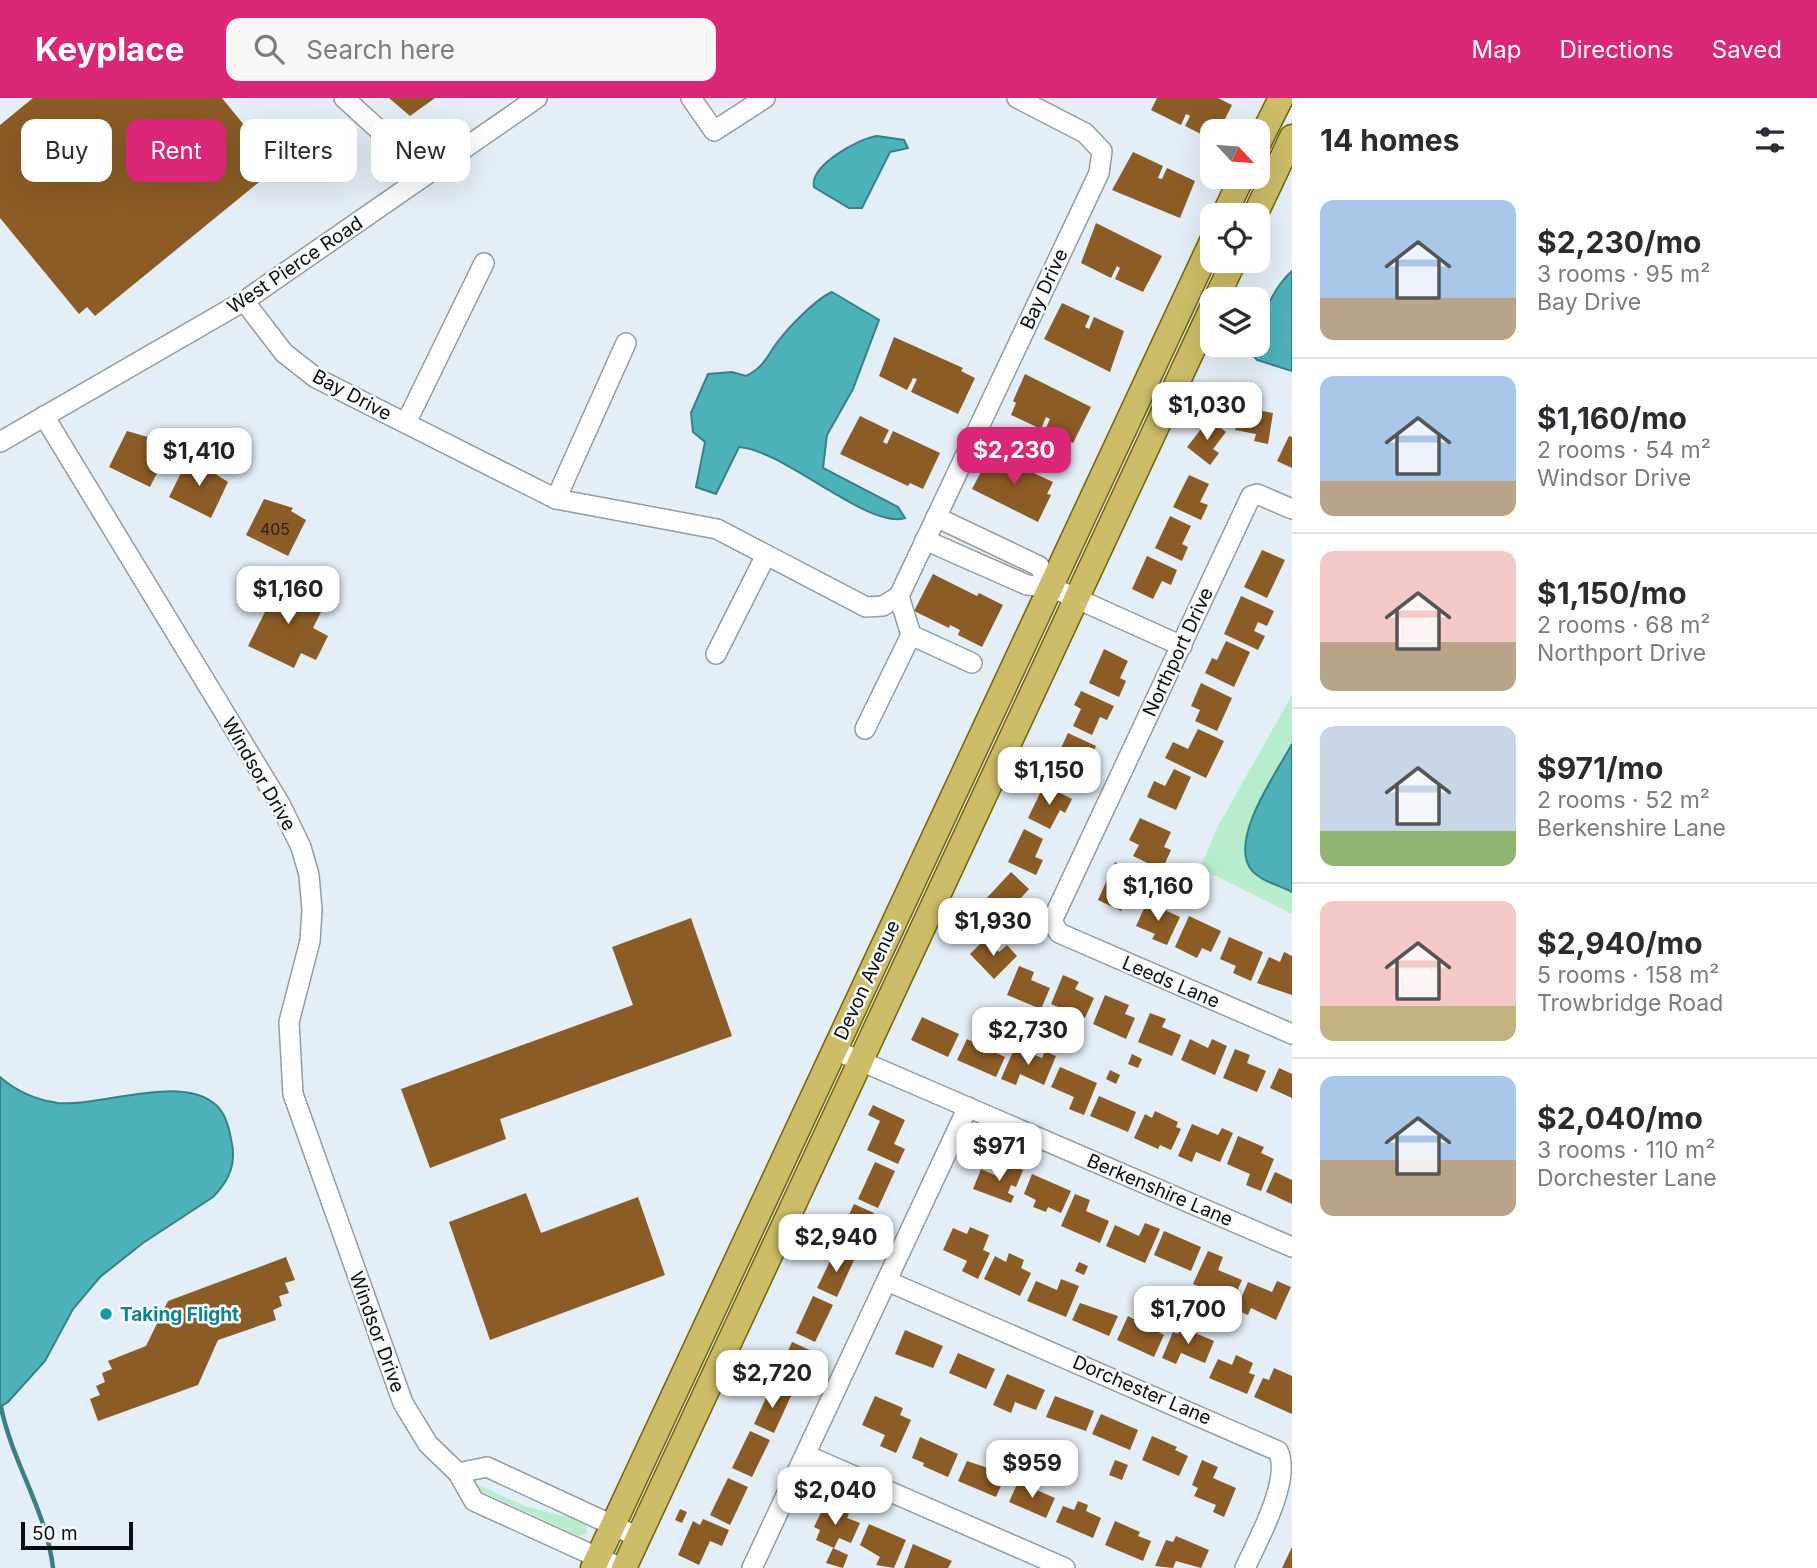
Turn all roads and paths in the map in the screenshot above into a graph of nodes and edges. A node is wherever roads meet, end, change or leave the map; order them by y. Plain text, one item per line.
1 (344, 98) edge
2 (537, 98) edge
3 (691, 98) edge
4 (765, 98) edge
5 (1017, 98) edge
6 (1281, 98) edge
7 (1270, 120) edge
8 (371, 123) edge
9 (1292, 137) edge
10 (470, 144) edge
11 (415, 182) edge
12 (1261, 203) edge
13 (484, 263) dead end
14 (1200, 267) edge
15 (244, 301) junction
16 (1200, 334) edge
17 (626, 343) dead end
18 (44, 416) junction
19 (406, 423) junction
20 (0, 442) edge
21 (556, 499) junction
22 (1292, 509) edge
23 (936, 517) junction
24 (925, 540) junction
25 (766, 555) junction
26 (1051, 587) junction
27 (899, 596) junction
28 (1076, 598) junction
29 (911, 635) junction
30 (1182, 646) junction
31 (716, 654) dead end
32 (972, 663) dead end
33 (865, 729) dead end
34 (1053, 926) joint
35 (1292, 1034) edge
36 (835, 1050) junction
37 (860, 1061) junction
38 (968, 1107) junction
39 (1292, 1247) edge
40 (887, 1280) junction
41 (806, 1455) junction
42 (458, 1473) junction
43 (613, 1526) junction
44 (638, 1537) junction
45 (596, 1563) edge
46 (623, 1568) edge
47 (752, 1568) edge
48 (1065, 1568) edge
49 (1245, 1568) edge

1 - 8 street
2 - 10 street, West Pierce Road
3 - 4 street
5 - 23 street, Bay Drive
6 - 7 main road
9 - 12 main road
11 - 15 street, West Pierce Road
13 - 19 street, Bay Drive
14 - 26 main road, Devon Avenue
15 - 18 street, West Pierce Road
15 - 19 street, Bay Drive
16 - 28 main road, Devon Avenue
17 - 21 street
18 - 20 street, West Pierce Road
18 - 42 street, Windsor Drive
19 - 21 street, Bay Drive
21 - 25 street, Bay Drive
22 - 30 street, Northport Drive
23 - 24 street, Bay Drive
23 - 26 street
24 - 26 street
24 - 27 street, Bay Drive
25 - 27 street, Bay Drive
25 - 31 street
26 - 28 street
26 - 36 main road, Devon Avenue
27 - 29 street
28 - 30 street
28 - 37 main road, Devon Avenue
29 - 32 street
29 - 33 street
30 - 34 street, Northport Drive
34 - 35 street, Leeds Lane
36 - 37 street, Berkenshire Lane
36 - 43 main road, Devon Avenue
37 - 38 street, Berkenshire Lane
37 - 44 main road, Devon Avenue
38 - 39 street, Berkenshire Lane
38 - 40 street
40 - 41 street
40 - 49 street, Dorchester Lane
41 - 47 street
41 - 48 street
42 - 43 street
42 - 45 street, Windsor Drive
43 - 44 street
43 - 45 main road, Devon Avenue
44 - 46 main road, Devon Avenue
45 - 46 street, Windsor Drive

